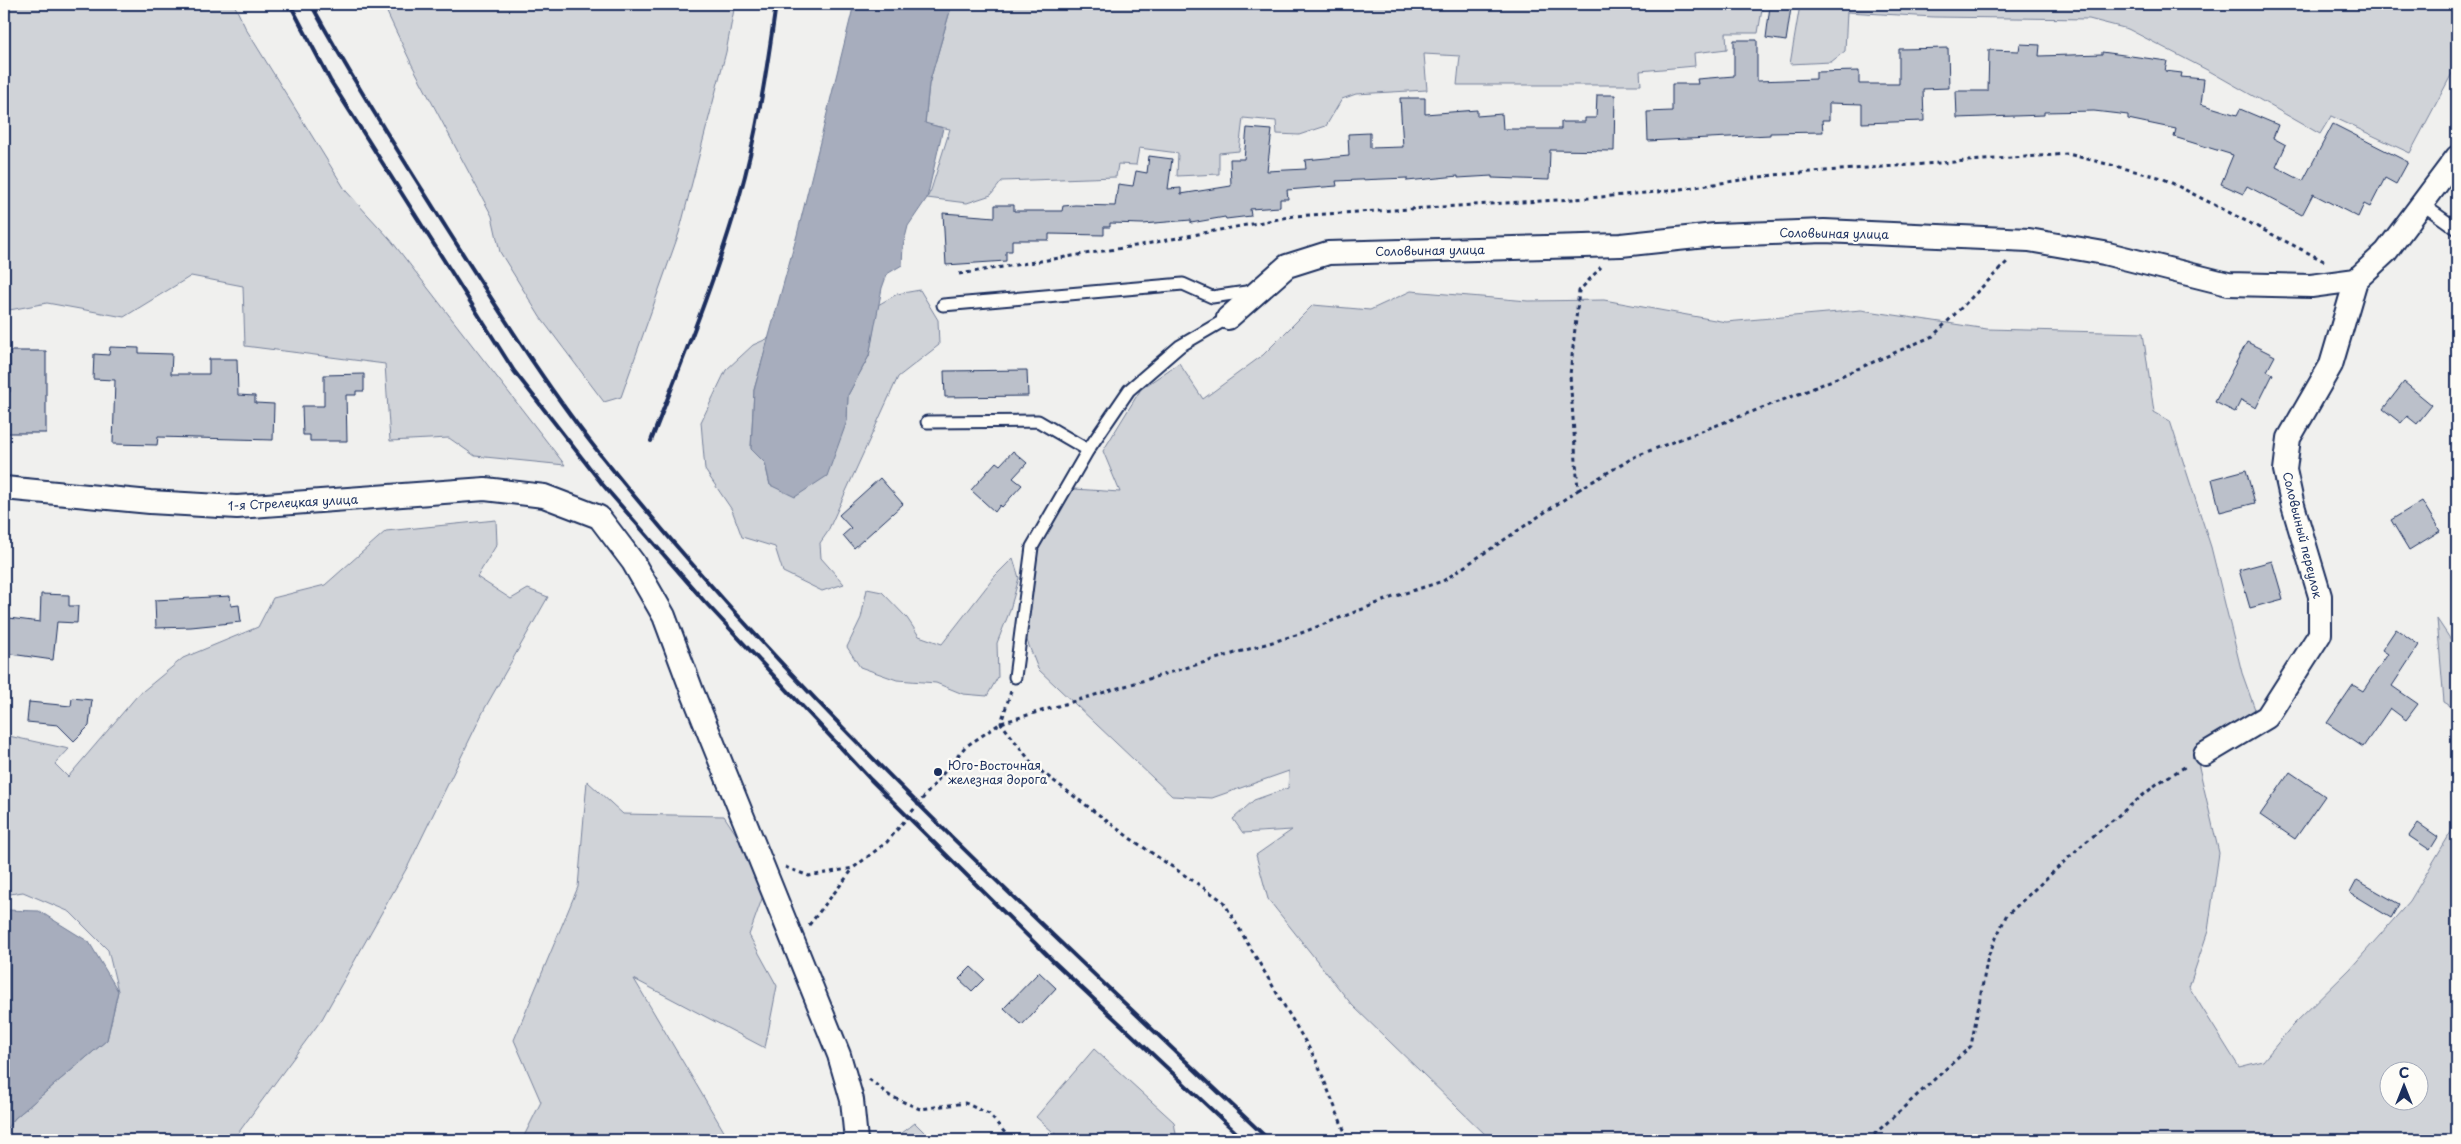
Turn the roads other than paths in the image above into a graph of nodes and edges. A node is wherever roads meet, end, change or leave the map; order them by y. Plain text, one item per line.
1 (2457, 156) edge
2 (2422, 204) junction
3 (2457, 229) edge
4 (2356, 280) junction
5 (1262, 290) junction
6 (943, 305) dead end
7 (1228, 318) joint
8 (927, 422) dead end
9 (1088, 450) junction
10 (4, 488) edge
11 (1016, 677) road end
12 (2205, 754) road end
13 (856, 1140) edge

1 - 2 street
2 - 3 lane
2 - 4 street
4 - 5 street, Соловьиная улица
4 - 12 street, Соловьиный переулок
5 - 6 lane
5 - 7 street, Соловьиная улица
7 - 9 lane
8 - 9 lane
9 - 11 lane
10 - 13 street, 1-я Стрелецкая улица

